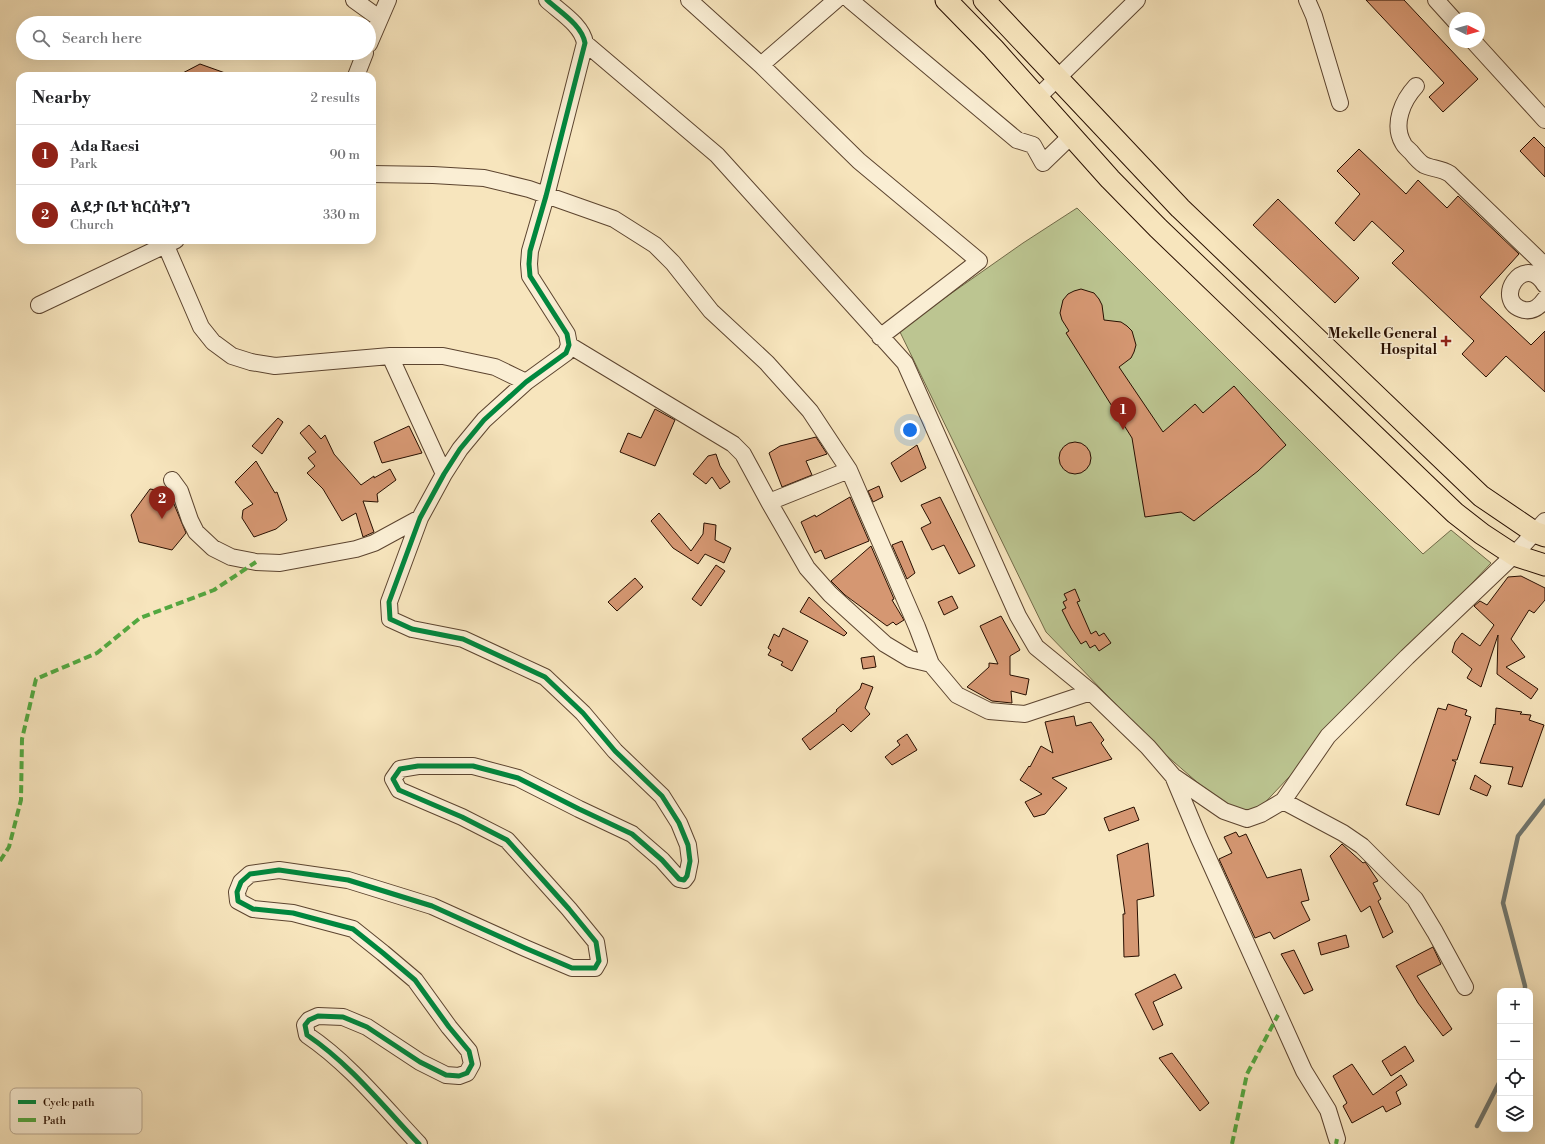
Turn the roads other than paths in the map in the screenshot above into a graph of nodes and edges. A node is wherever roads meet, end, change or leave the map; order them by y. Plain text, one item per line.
1 (354, 0) edge
2 (388, 0) edge
3 (547, 0) edge
4 (689, 0) edge
5 (836, 0) edge
6 (850, 0) edge
7 (946, 0) edge
8 (984, 0) edge
9 (1137, 0) edge
10 (1307, 0) edge
11 (1436, 0) edge
12 (1449, 14) edge
13 (379, 18) junction
14 (376, 26) edge
15 (585, 43) junction
16 (1479, 48) edge
17 (362, 60) edge
18 (761, 65) junction
19 (358, 72) edge
20 (1057, 77) junction
21 (1416, 86) dead end
22 (1037, 98) junction
23 (1340, 103) dead end
24 (1545, 120) edge
25 (1071, 136) junction
26 (1133, 157) junction
27 (376, 174) edge
28 (1110, 179) junction
29 (546, 196) junction
30 (169, 244) edge
31 (171, 244) edge
32 (1543, 258) edge
33 (1522, 275) junction
34 (1545, 285) edge
35 (1545, 299) edge
36 (39, 305) dead end
37 (880, 337) junction
38 (569, 345) junction
39 (390, 356) junction
40 (526, 382) junction
41 (849, 470) junction
42 (444, 474) junction
43 (172, 480) dead end
44 (769, 502) junction
45 (420, 518) junction
46 (1541, 530) edge
47 (1514, 555) junction
48 (1545, 565) edge
49 (931, 664) junction
50 (1091, 692) junction
51 (1173, 776) junction
52 (1283, 802) junction
53 (1465, 987) dead end
54 (1337, 1138) dead end
55 (419, 1144) edge

1 - 13 street
2 - 13 street
3 - 15 street
4 - 18 street
5 - 18 street
6 - 25 street
7 - 22 main road
8 - 20 main road
9 - 20 street
10 - 23 street
11 - 12 street
13 - 14 street
15 - 29 street
15 - 37 street
16 - 24 street
17 - 19 street
18 - 37 street
20 - 22 street
20 - 26 main road
21 - 32 street
22 - 25 main road
25 - 28 main road
26 - 28 main road
26 - 46 main road
27 - 29 street
28 - 47 main road
29 - 38 street
29 - 41 street
30 - 36 street
31 - 39 street
32 - 33 street
33 - 34 street
33 - 35 street
37 - 50 street
38 - 40 street
38 - 44 street
39 - 40 street
39 - 42 street
40 - 42 street
41 - 44 street
41 - 49 street
42 - 45 street
43 - 45 street
44 - 49 street
45 - 55 street
46 - 47 street
47 - 48 main road
47 - 52 street
49 - 50 street
50 - 51 street
51 - 52 street
51 - 54 street
52 - 53 street

